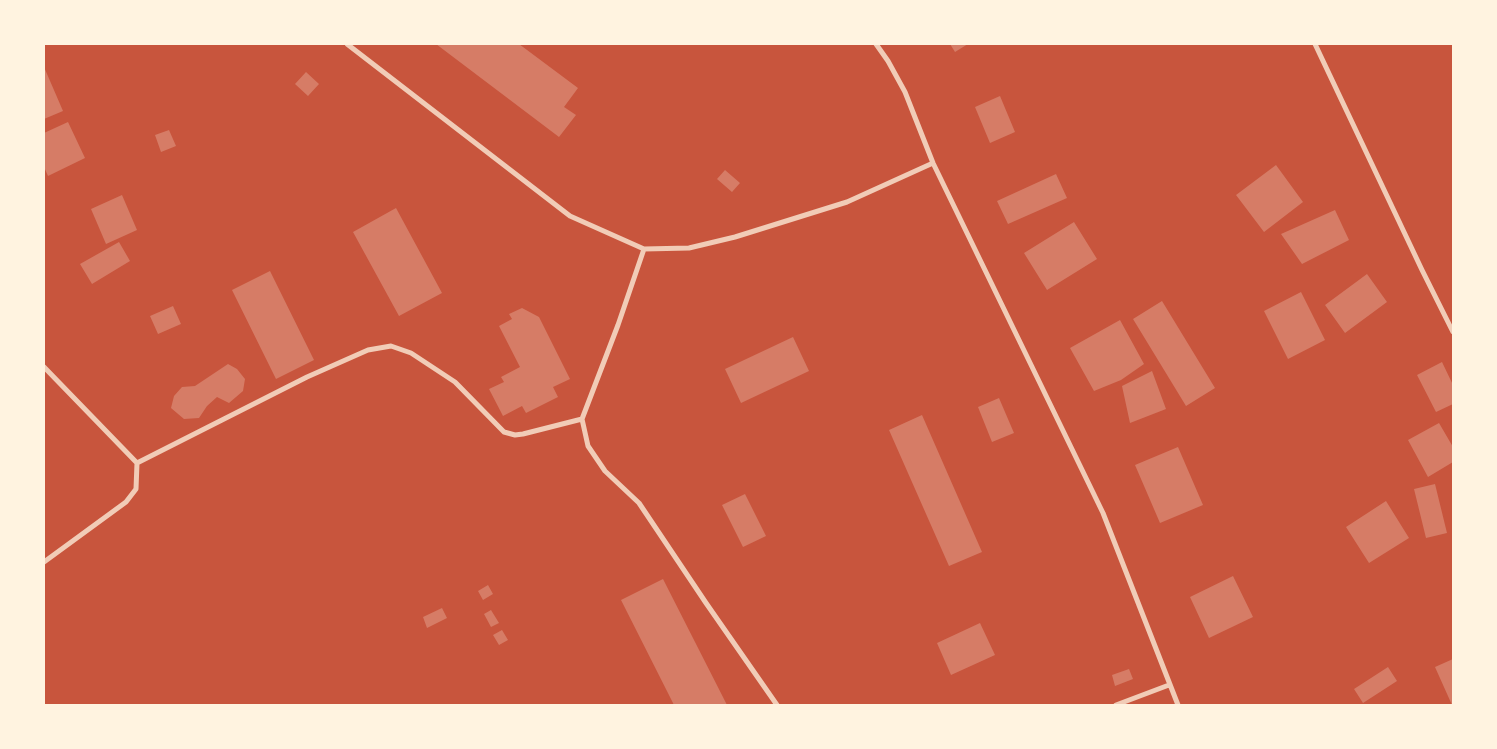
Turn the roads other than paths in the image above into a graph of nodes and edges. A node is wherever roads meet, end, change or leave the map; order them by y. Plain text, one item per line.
1 (347, 44) edge
2 (876, 44) edge
3 (1315, 44) edge
4 (933, 163) junction
5 (644, 249) junction
6 (1453, 332) edge
7 (44, 367) edge
8 (582, 419) junction
9 (137, 463) junction
10 (44, 562) edge
11 (1169, 684) junction
12 (777, 705) edge
13 (1116, 705) edge
14 (1178, 705) edge

1 - 5 street
2 - 4 street
3 - 6 street
4 - 5 street
4 - 11 street
5 - 8 street
7 - 9 street
8 - 9 street
8 - 12 street
9 - 10 street
11 - 13 street
11 - 14 street

